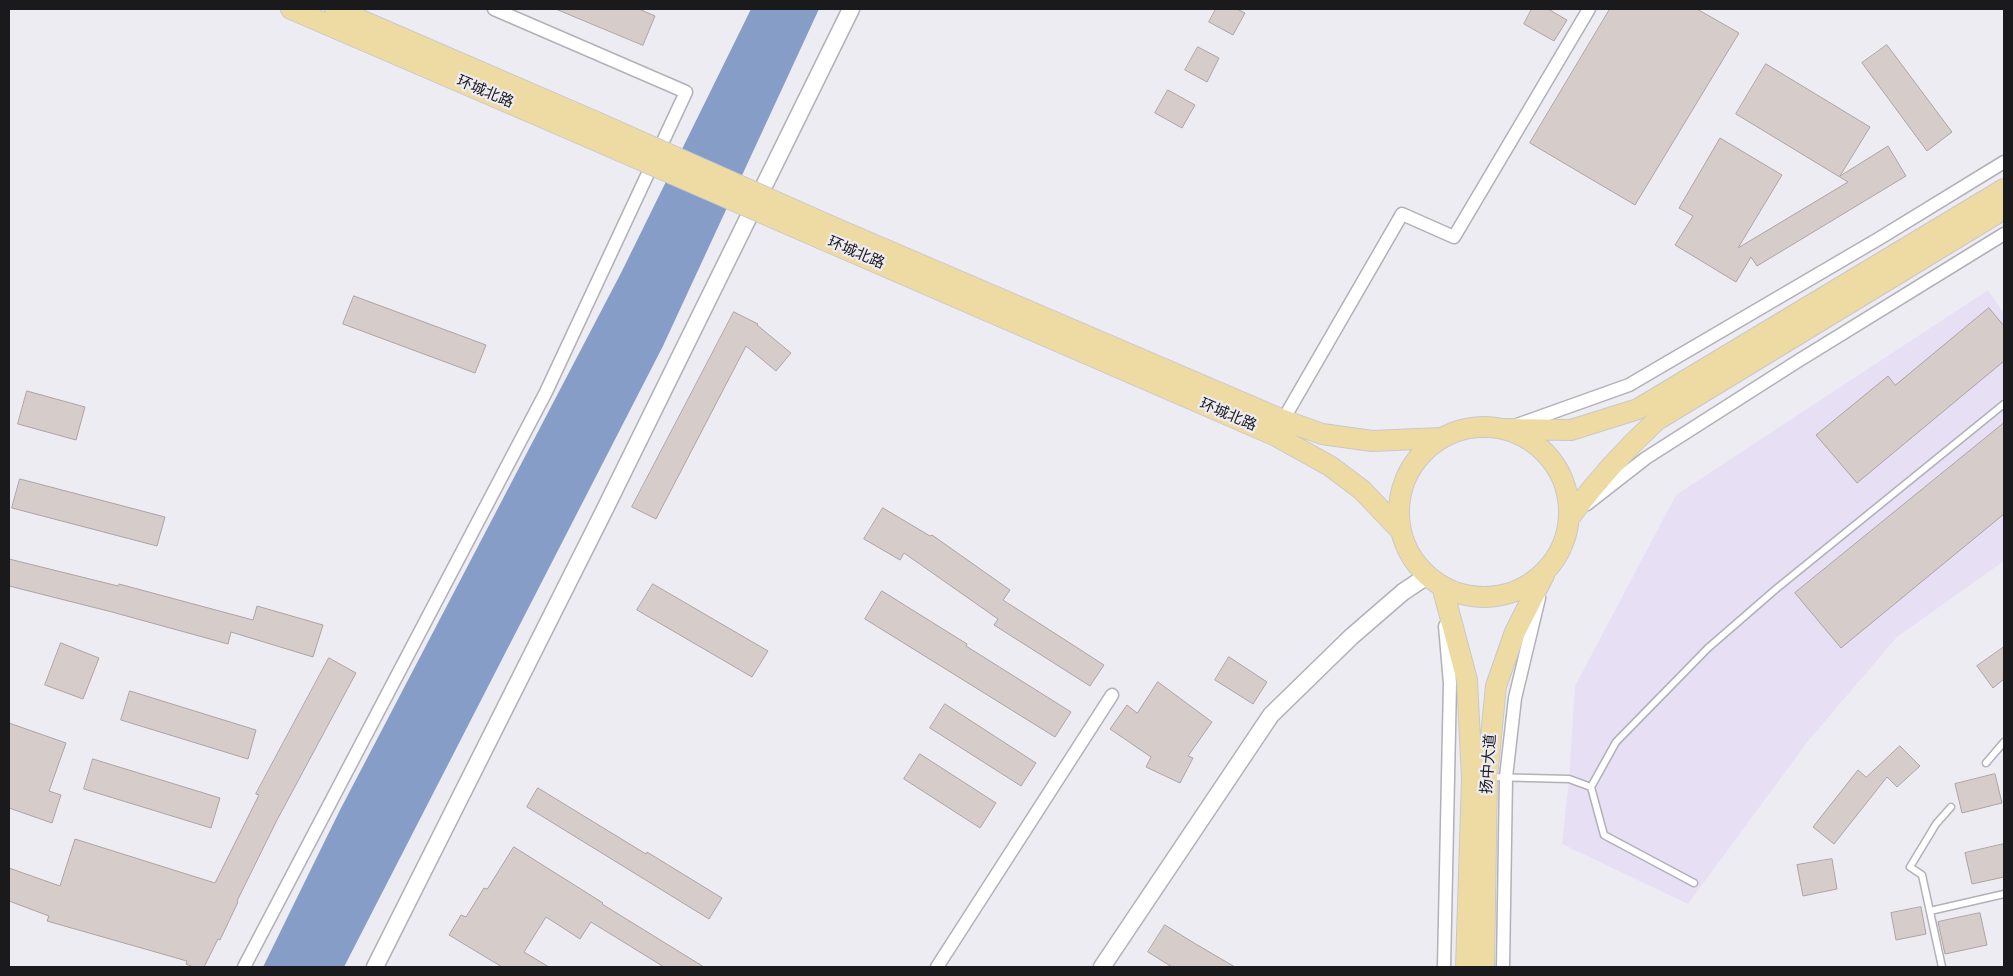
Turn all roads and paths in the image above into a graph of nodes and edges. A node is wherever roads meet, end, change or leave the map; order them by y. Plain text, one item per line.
1 (291, 9) edge
2 (335, 9) edge
3 (494, 9) edge
4 (851, 9) edge
5 (1585, 10) edge
6 (591, 129) junction
7 (2004, 162) edge
8 (2004, 190) edge
9 (2004, 209) edge
10 (1996, 228) edge
11 (825, 232) junction
12 (2004, 404) edge
13 (1283, 420) junction
14 (1504, 429) junction
15 (1441, 438) junction
16 (1569, 518) junction
17 (1401, 531) junction
18 (1545, 571) junction
19 (1434, 581) junction
20 (1112, 694) dead end
21 (2004, 742) edge
22 (1986, 764) dead end
23 (1496, 777) junction
24 (1591, 787) junction
25 (1951, 807) dead end
26 (1694, 883) dead end
27 (2004, 894) edge
28 (1930, 910) junction
29 (244, 967) edge
30 (375, 967) edge
31 (937, 967) edge
32 (1102, 967) edge
33 (1444, 967) edge
34 (1466, 967) edge
35 (1484, 967) edge
36 (1503, 967) edge
37 (1942, 967) edge

1 - 6 main road, 环城北路
2 - 6 main road, 环城北路
3 - 29 street
4 - 30 street
5 - 13 street
6 - 11 main road, 环城北路, bridge
7 - 14 street
8 - 14 main road
9 - 10 main road
10 - 16 main road
11 - 13 main road, 环城北路
11 - 17 main road, 环城北路
12 - 24 lane
13 - 15 main road, 环城北路
14 - 15 main road
14 - 16 main road
15 - 17 main road
16 - 18 main road
17 - 19 main road
18 - 19 main road
18 - 23 main road, 扬中大道
19 - 32 street
19 - 33 street
19 - 34 main road, 扬中大道
20 - 31 street
21 - 22 lane
23 - 24 lane
23 - 35 main road, 扬中大道
23 - 36 street
24 - 26 lane
25 - 28 lane
27 - 28 lane
28 - 37 lane

